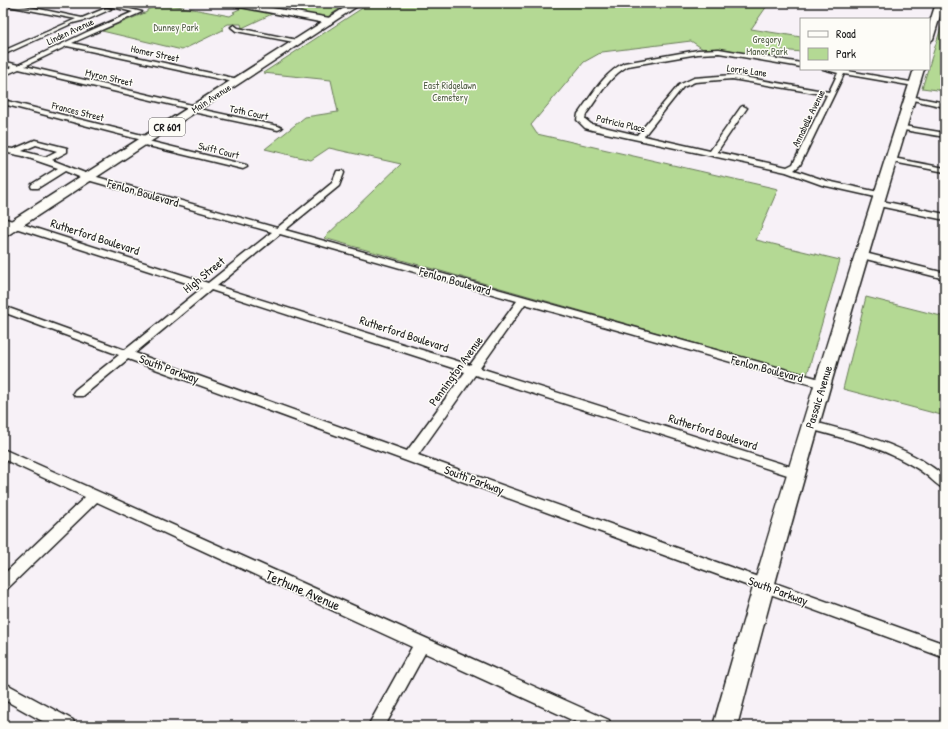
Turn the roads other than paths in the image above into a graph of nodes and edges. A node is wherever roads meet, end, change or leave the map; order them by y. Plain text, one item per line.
1 (3, 3) edge
2 (99, 3) edge
3 (124, 3) edge
4 (230, 3) edge
5 (358, 3) edge
6 (940, 3) edge
7 (251, 4) edge
8 (945, 4) edge
9 (116, 6) junction
10 (108, 9) dead end
11 (82, 19) junction
12 (330, 21) junction
13 (234, 27) dead end
14 (246, 31) junction
15 (239, 35) dead end
16 (930, 36) edge
17 (299, 41) junction
18 (67, 44) junction
19 (3, 53) edge
20 (3, 63) edge
21 (800, 65) edge
22 (18, 67) junction
23 (831, 70) edge
24 (842, 72) junction
25 (3, 74) edge
26 (238, 81) junction
27 (914, 84) edge
28 (831, 94) junction
29 (3, 102) edge
30 (945, 105) edge
31 (743, 108) dead end
32 (195, 109) junction
33 (901, 127) junction
34 (278, 128) dead end
35 (945, 135) edge
36 (638, 138) junction
37 (145, 140) junction
38 (3, 150) edge
39 (16, 151) junction
40 (712, 153) junction
41 (891, 159) junction
42 (46, 160) junction
43 (244, 167) dead end
44 (64, 168) junction
45 (788, 170) junction
46 (945, 170) edge
47 (340, 173) dead end
48 (87, 177) junction
49 (35, 186) dead end
50 (879, 199) junction
51 (945, 217) edge
52 (9, 223) edge
53 (278, 231) junction
54 (3, 232) edge
55 (861, 255) junction
56 (945, 276) edge
57 (210, 287) junction
58 (523, 300) junction
59 (3, 309) edge
60 (127, 354) junction
61 (473, 370) junction
62 (823, 384) junction
63 (79, 393) dead end
64 (811, 425) junction
65 (3, 454) edge
66 (410, 456) junction
67 (797, 473) junction
68 (945, 484) edge
69 (95, 496) junction
70 (3, 584) edge
71 (763, 586) junction
72 (422, 644) junction
73 (945, 650) edge
74 (3, 690) edge
75 (67, 726) edge
76 (376, 726) edge
77 (604, 726) edge
78 (725, 726) edge

1 - 11 street
2 - 9 street
3 - 9 street
4 - 7 street
5 - 12 main road, Main Avenue / CR 601
6 - 8 street
6 - 16 street
7 - 12 street
9 - 18 street, Linden Avenue
10 - 11 street
11 - 19 street
12 - 17 main road, Main Avenue / CR 601
13 - 14 street
14 - 15 street
14 - 17 street
17 - 26 main road, Main Avenue / CR 601
18 - 22 street, Linden Avenue
18 - 26 street, Homer Street
20 - 22 street, Myron Street
21 - 36 street, Patricia Place
22 - 25 street, Linden Avenue
22 - 32 street, Myron Street
23 - 24 street
24 - 27 street
24 - 28 street, Annabelle Avenue
26 - 32 main road, Main Avenue / CR 601
27 - 30 street
27 - 33 street, Passaic Avenue
28 - 36 street, Lorrie Lane
28 - 45 street, Annabelle Avenue
29 - 37 street, Frances Street
31 - 40 street
32 - 34 street, Toth Court
32 - 37 main road, Main Avenue / CR 601
33 - 35 street
33 - 41 street, Passaic Avenue
36 - 40 street, Patricia Place
37 - 43 street, Swift Court
37 - 48 main road, Main Avenue / CR 601
38 - 39 street, Fenlon Boulevard
39 - 42 street, Fenlon Boulevard
39 - 42 street
40 - 45 street, Patricia Place
41 - 46 street
41 - 50 street, Passaic Avenue
42 - 44 street, Fenlon Boulevard
44 - 48 street, Fenlon Boulevard
44 - 49 street
45 - 50 street, Patricia Place
47 - 53 street, High Street
48 - 52 main road, Main Avenue / CR 601
48 - 53 street, Fenlon Boulevard
50 - 51 street, Patricia Place
50 - 55 street, Passaic Avenue
52 - 54 main road, Main Avenue / CR 601
52 - 57 street, Rutherford Boulevard
53 - 57 street, High Street
53 - 58 street, Fenlon Boulevard
55 - 56 street
55 - 62 street, Passaic Avenue
57 - 60 street, High Street
57 - 61 street, Rutherford Boulevard
58 - 61 street, Pennington Avenue
58 - 62 street, Fenlon Boulevard
59 - 60 street, South Parkway
60 - 63 street, High Street
60 - 66 street, South Parkway
61 - 66 street, Pennington Avenue
61 - 67 street, Rutherford Boulevard
62 - 64 street, Passaic Avenue
64 - 67 street, Passaic Avenue
64 - 68 street
65 - 69 street, Terhune Avenue
66 - 71 street, South Parkway
67 - 71 street, Passaic Avenue
69 - 70 street
69 - 72 street, Terhune Avenue
71 - 73 street, South Parkway
71 - 78 street, Passaic Avenue
72 - 76 street
72 - 77 street, Terhune Avenue
74 - 75 street

